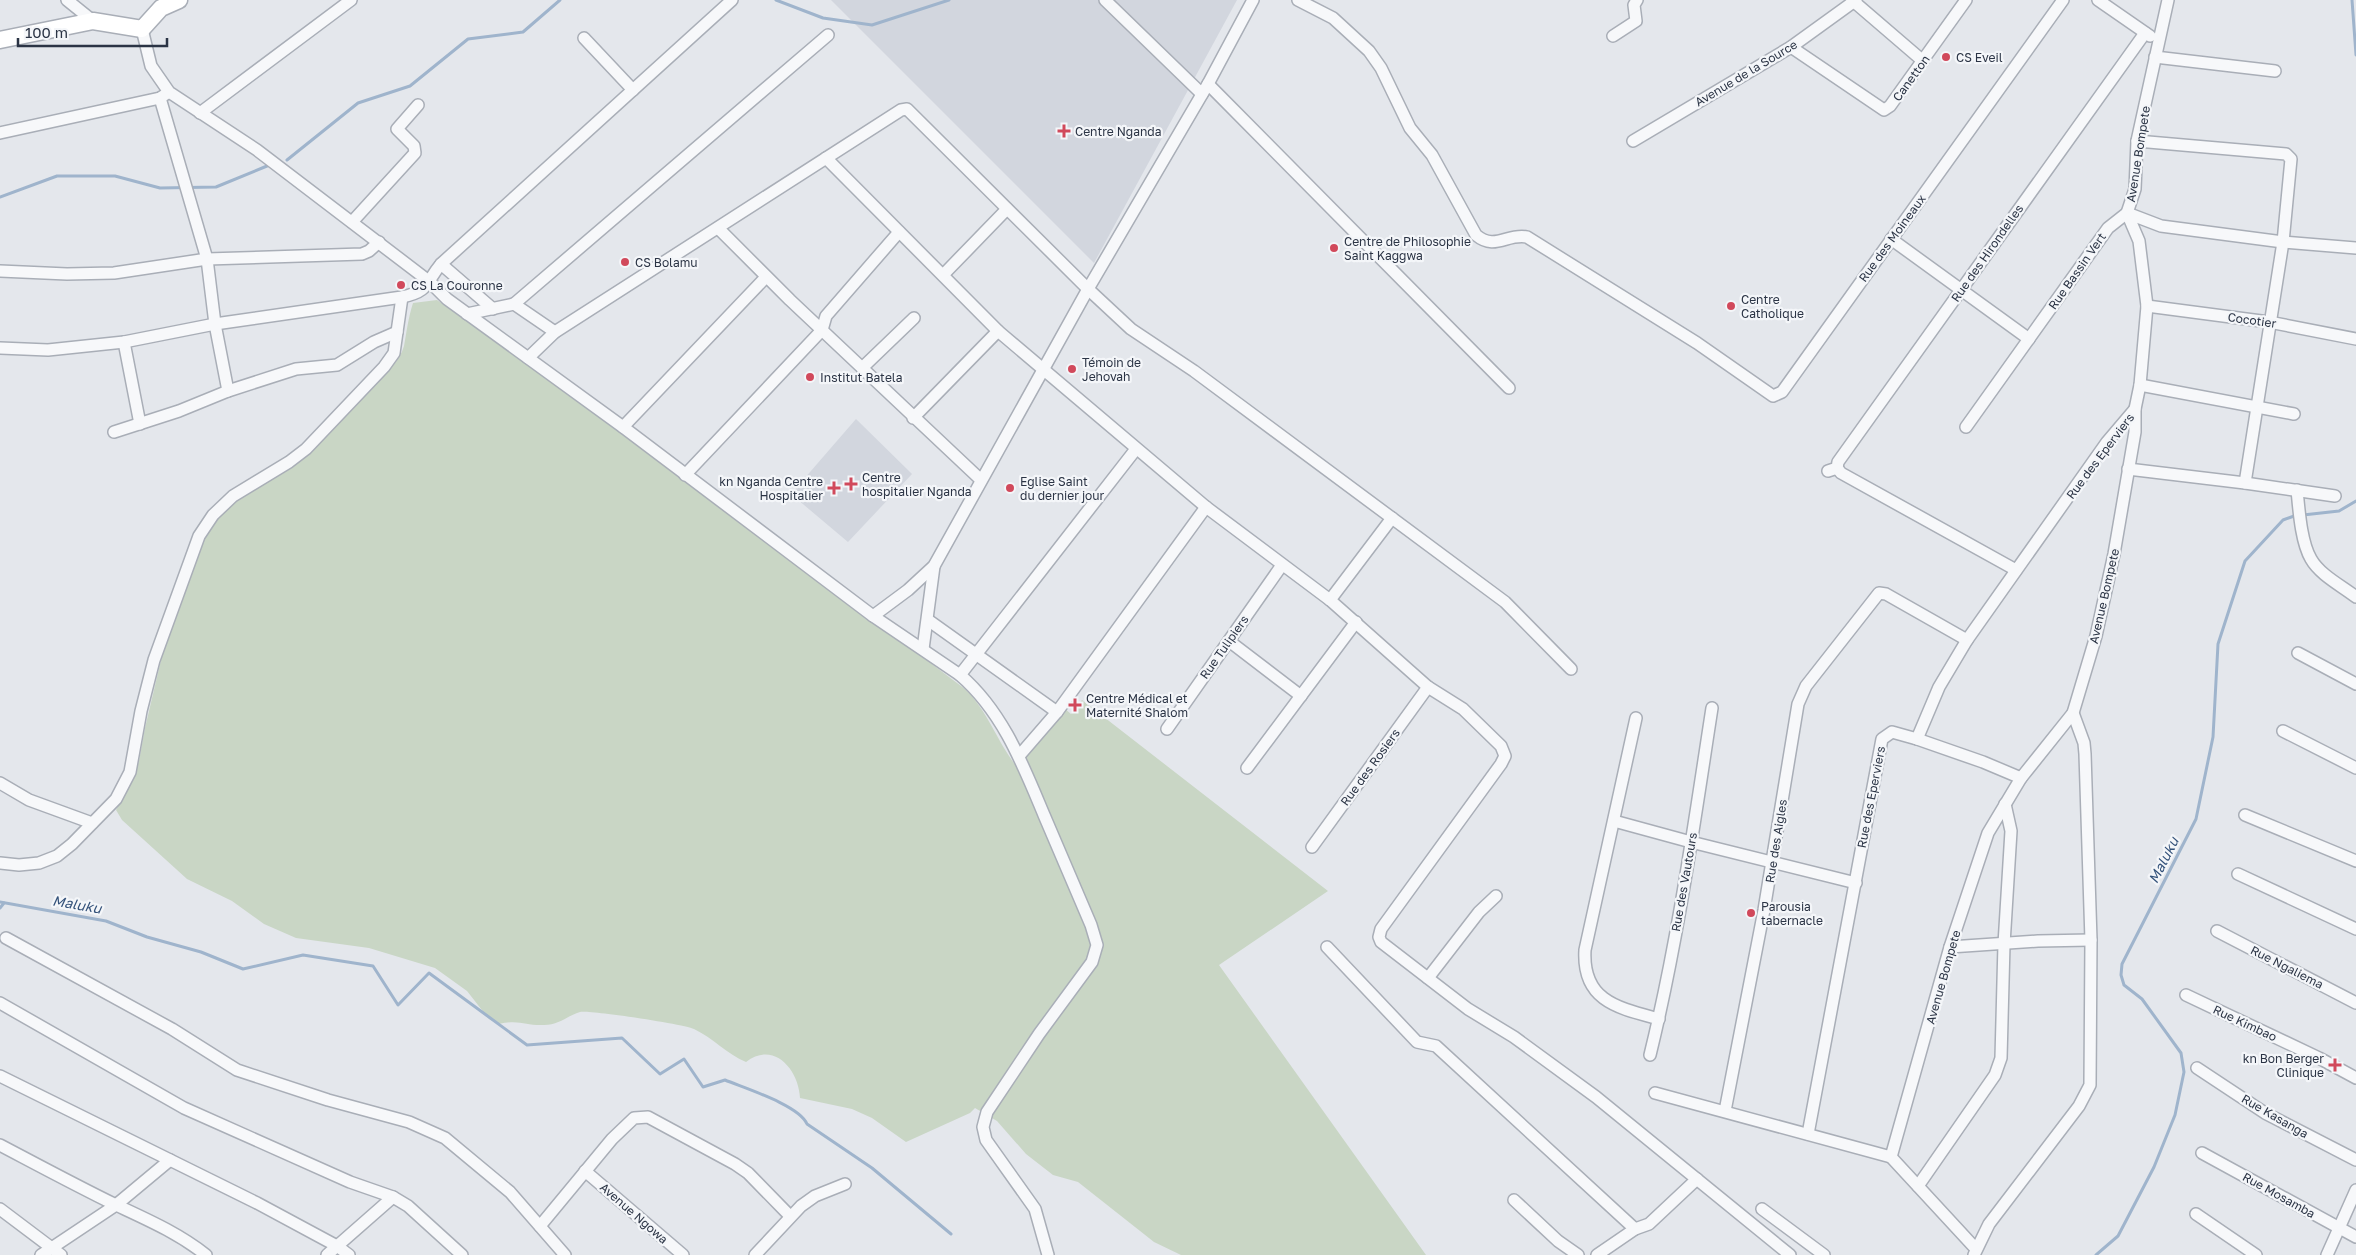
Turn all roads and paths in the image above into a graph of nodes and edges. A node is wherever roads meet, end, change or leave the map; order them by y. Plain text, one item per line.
1 (67, 0) edge
2 (179, 0) edge
3 (351, 0) edge
4 (732, 0) edge
5 (1105, 0) edge
6 (1253, 0) edge
7 (1298, 0) edge
8 (1637, 0) edge
9 (1966, 0) edge
10 (2063, 0) edge
11 (2098, 0) edge
12 (2168, 0) edge
13 (1854, 1) edge
14 (93, 21) junction
15 (142, 29) junction
16 (2145, 33) junction
17 (828, 35) dead end
18 (1613, 36) dead end
19 (584, 38) dead end
20 (0, 40) edge
21 (2157, 41) junction
22 (1791, 47) junction
23 (2155, 57) junction
24 (1923, 61) junction
25 (2276, 71) dead end
26 (1205, 89) junction
27 (633, 90) junction
28 (164, 95) junction
29 (418, 104) dead end
30 (200, 112) junction
31 (0, 133) edge
32 (1633, 141) dead end
33 (2138, 141) junction
34 (826, 158) junction
35 (1007, 208) junction
36 (2128, 213) junction
37 (352, 222) junction
38 (718, 228) junction
39 (899, 232) junction
40 (1891, 239) junction
41 (379, 242) junction
42 (2283, 242) junction
43 (2356, 248) edge
44 (207, 259) junction
45 (441, 264) junction
46 (0, 271) edge
47 (943, 275) junction
48 (766, 277) junction
49 (430, 282) junction
50 (1088, 289) junction
51 (1960, 291) junction
52 (402, 297) junction
53 (514, 304) junction
54 (2147, 306) junction
55 (493, 309) junction
56 (467, 314) junction
57 (914, 318) dead end
58 (2269, 322) junction
59 (216, 324) junction
60 (822, 330) junction
61 (397, 332) junction
62 (555, 332) junction
63 (998, 332) junction
64 (2356, 339) edge
65 (2028, 340) junction
66 (124, 342) junction
67 (0, 348) edge
68 (528, 358) junction
69 (862, 368) junction
70 (1043, 371) junction
71 (2140, 385) junction
72 (1508, 388) dead end
73 (228, 391) junction
74 (2256, 406) junction
75 (2135, 409) junction
76 (2294, 414) dead end
77 (913, 418) junction
78 (140, 424) junction
79 (1966, 427) dead end
80 (623, 428) junction
81 (114, 432) dead end
82 (1136, 449) junction
83 (2128, 469) junction
84 (685, 475) junction
85 (981, 480) junction
86 (2245, 482) junction
87 (2297, 490) junction
88 (2335, 496) dead end
89 (1206, 507) junction
90 (1392, 518) junction
91 (934, 566) junction
92 (1282, 566) junction
93 (2016, 570) junction
94 (2356, 597) edge
95 (1330, 600) junction
96 (873, 616) junction
97 (928, 620) junction
98 (1356, 622) junction
99 (1967, 640) junction
100 (1229, 641) junction
101 (923, 649) junction
102 (2298, 653) dead end
103 (975, 654) junction
104 (1571, 669) dead end
105 (960, 675) junction
106 (2356, 684) edge
107 (1428, 687) junction
108 (1301, 696) junction
109 (1712, 708) dead end
110 (1057, 712) junction
111 (2074, 714) junction
112 (1636, 718) dead end
113 (1167, 729) dead end
114 (2283, 731) dead end
115 (1917, 739) junction
116 (1019, 756) junction
117 (1247, 768) dead end
118 (2356, 768) edge
119 (2020, 778) junction
120 (0, 782) edge
121 (2004, 804) junction
122 (2245, 815) dead end
123 (1614, 820) junction
124 (92, 823) junction
125 (1691, 842) junction
126 (1312, 848) dead end
127 (2356, 861) edge
128 (0, 862) edge
129 (1772, 863) junction
130 (2238, 874) dead end
131 (1856, 883) junction
132 (1496, 896) dead end
133 (2356, 929) edge
134 (2217, 931) dead end
135 (6, 938) dead end
136 (2091, 940) junction
137 (2004, 944) junction
138 (1328, 947) dead end
139 (1950, 947) junction
140 (1428, 978) junction
141 (2186, 995) dead end
142 (0, 1003) edge
143 (2356, 1003) edge
144 (1659, 1018) junction
145 (1650, 1055) dead end
146 (2197, 1068) dead end
147 (0, 1076) edge
148 (2356, 1078) edge
149 (1655, 1093) dead end
150 (1725, 1111) junction
151 (1808, 1134) junction
152 (0, 1145) edge
153 (2202, 1153) dead end
154 (1891, 1157) junction
155 (170, 1160) junction
156 (2356, 1160) edge
157 (585, 1171) junction
158 (1697, 1179) junction
159 (845, 1184) dead end
160 (1918, 1186) junction
161 (2356, 1190) edge
162 (392, 1197) junction
163 (1514, 1200) dead end
164 (116, 1205) junction
165 (0, 1209) edge
166 (1762, 1209) dead end
167 (2196, 1214) dead end
168 (790, 1216) junction
169 (540, 1226) junction
170 (2338, 1228) junction
171 (1635, 1229) junction
172 (2356, 1237) edge
173 (337, 1246) junction
174 (57, 1252) edge
175 (1975, 1252) edge
176 (41, 1255) edge
177 (206, 1255) edge
178 (326, 1255) edge
179 (349, 1255) edge
180 (462, 1255) edge
181 (565, 1255) edge
182 (683, 1255) edge
183 (755, 1255) edge
184 (1048, 1255) edge
185 (1578, 1255) edge
186 (1597, 1255) edge
187 (1790, 1255) edge
188 (1824, 1255) edge
189 (2256, 1255) edge
190 (2326, 1255) edge

1 - 14 street
2 - 15 street
3 - 30 street
4 - 27 street
5 - 26 street
6 - 26 street
7 - 40 street, Rue des Moineaux
8 - 18 street
9 - 24 street, Canetton
10 - 40 street, Rue des Moineaux
11 - 16 street
12 - 21 street, Avenue Bompete
13 - 22 street, Avenue de la Source
13 - 24 street
14 - 15 street
14 - 20 street
15 - 28 street
16 - 21 street
16 - 51 street, Rue des Hirondelles
17 - 53 street
19 - 27 street
21 - 23 street, Avenue Bompete
22 - 24 street, Canetton
22 - 32 street, Avenue de la Source
23 - 25 street
23 - 33 street, Avenue Bompete
26 - 50 street
26 - 72 street
27 - 45 street
28 - 30 street
28 - 31 street
28 - 44 street
29 - 37 street
30 - 37 street
33 - 36 street, Avenue Bompete
33 - 42 street
34 - 35 street
34 - 38 street
34 - 39 street
35 - 47 street
35 - 50 street
36 - 42 street
36 - 54 street, Avenue Bompete
36 - 65 street, Rue Bassin Vert
37 - 41 street
38 - 48 street
38 - 62 street
39 - 47 street
39 - 60 street
40 - 51 street
41 - 44 street
41 - 49 street
42 - 43 street
42 - 58 street
44 - 46 street
44 - 59 street
45 - 49 street
45 - 55 street
47 - 63 street
48 - 60 street
48 - 80 street
49 - 52 street
49 - 56 street
50 - 70 street
50 - 90 street
51 - 65 street
51 - 93 street, Rue des Hirondelles
52 - 59 street
52 - 61 street
53 - 55 street
53 - 62 street
54 - 58 street, Cocotier
54 - 71 street, Avenue Bompete
55 - 56 street
56 - 68 street
57 - 69 street
58 - 64 street, Cocotier
58 - 74 street
59 - 66 street
59 - 73 street
60 - 69 street
60 - 84 street
61 - 73 street
61 - 124 street
62 - 68 street
63 - 70 street
63 - 77 street
65 - 79 street, Rue Bassin Vert
66 - 67 street
66 - 78 street
68 - 80 street
69 - 77 street
70 - 82 street
70 - 85 street
71 - 74 street
71 - 75 street, Avenue Bompete
73 - 78 street
74 - 76 street
74 - 86 street
75 - 83 street, Avenue Bompete
75 - 93 street, Rue des Eperviers
77 - 85 street
78 - 81 street
80 - 84 street
82 - 89 street
82 - 103 street
83 - 86 street
83 - 111 street, Avenue Bompete
84 - 96 street
85 - 91 street
86 - 87 street
87 - 88 street
87 - 94 street
89 - 92 street
89 - 110 street
90 - 95 street
90 - 104 street
91 - 96 street
91 - 97 street
92 - 95 street
92 - 100 street, Rue Tulipiers
93 - 99 street, Rue des Eperviers
95 - 98 street
96 - 101 street
97 - 101 street
97 - 103 street
98 - 107 street
98 - 108 street
99 - 115 street, Rue des Eperviers
99 - 129 street, Rue des Aigles
100 - 108 street
100 - 113 street, Rue Tulipiers
101 - 105 street
102 - 106 street
103 - 105 street
103 - 110 street
105 - 116 street
107 - 126 street, Rue des Rosiers
107 - 140 street
108 - 117 street
109 - 125 street, Rue des Vautours
110 - 116 street
111 - 119 street, Avenue Bompete
111 - 136 street
112 - 123 street
114 - 118 street
115 - 119 street
115 - 131 street, Rue des Eperviers
116 - 184 street
119 - 121 street, Avenue Bompete
120 - 124 street
121 - 137 street
121 - 139 street, Avenue Bompete
122 - 127 street
123 - 125 street
123 - 144 street
124 - 128 street
125 - 129 street
125 - 144 street, Rue des Vautours
129 - 131 street
129 - 150 street, Rue des Aigles
130 - 133 street
131 - 151 street, Rue des Eperviers
132 - 140 street
134 - 143 street, Rue Ngaliema
135 - 169 street
136 - 137 street
136 - 175 street
137 - 139 street
137 - 160 street
138 - 171 street
139 - 154 street, Avenue Bompete
140 - 158 street
141 - 148 street, Rue Kimbao
142 - 162 street
144 - 145 street, Rue des Vautours
146 - 156 street, Rue Kasanga
147 - 155 street
149 - 150 street
150 - 151 street
151 - 154 street
152 - 164 street
153 - 170 street, Rue Mosamba
154 - 160 street
155 - 164 street
155 - 173 street
157 - 168 street
157 - 169 street
157 - 182 street, Avenue Ngowa
158 - 171 street
158 - 187 street
159 - 168 street
160 - 175 street
161 - 170 street
162 - 173 street
162 - 180 street
163 - 185 street
164 - 174 street
164 - 177 street
165 - 174 street
166 - 188 street
167 - 189 street
168 - 183 street
169 - 181 street
170 - 172 street, Rue Mosamba
170 - 190 street
171 - 186 street
173 - 178 street
173 - 179 street
174 - 176 street

